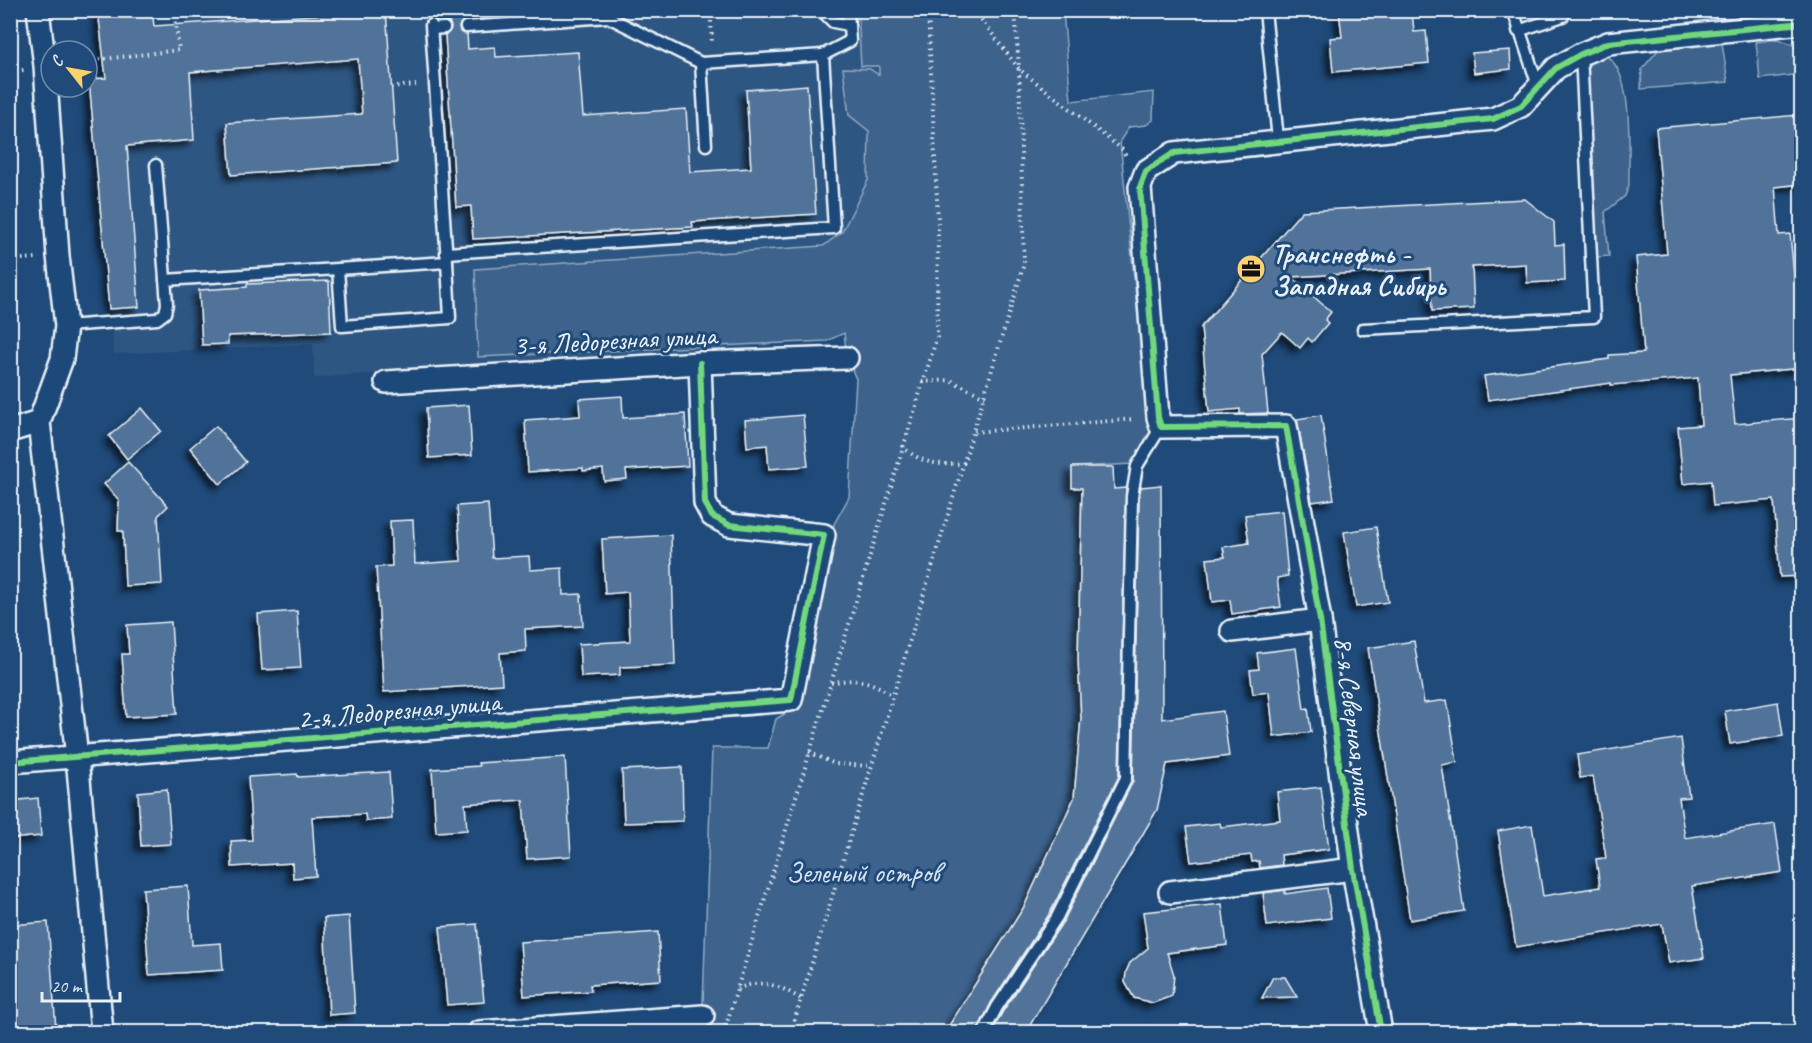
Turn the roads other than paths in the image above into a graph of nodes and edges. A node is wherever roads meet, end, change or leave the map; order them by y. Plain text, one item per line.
1 (38, 10) edge
2 (821, 10) edge
3 (848, 10) edge
4 (1265, 10) edge
5 (1513, 10) edge
6 (1562, 10) edge
7 (1802, 23) edge
8 (849, 25) junction
9 (466, 27) dead end
10 (444, 28) dead end
11 (1518, 31) junction
12 (1581, 54) junction
13 (823, 55) junction
14 (701, 63) junction
15 (1538, 86) junction
16 (1278, 140) junction
17 (706, 146) dead end
18 (156, 165) dead end
19 (446, 257) junction
20 (338, 269) junction
21 (165, 280) junction
22 (66, 326) junction
23 (1363, 329) dead end
24 (847, 358) dead end
25 (700, 363) junction
26 (386, 382) dead end
27 (39, 422) junction
28 (1159, 422) junction
29 (10, 431) edge
30 (1320, 620) junction
31 (1232, 631) dead end
32 (77, 757) junction
33 (10, 762) edge
34 (1353, 869) junction
35 (1170, 892) dead end
36 (703, 1016) dead end
37 (102, 1032) edge
38 (479, 1032) edge
39 (984, 1032) edge
40 (1381, 1032) edge

1 - 22 street
2 - 8 lane
3 - 8 lane
4 - 16 lane
5 - 11 lane
6 - 11 lane
7 - 12 street
8 - 13 lane
9 - 14 lane
10 - 19 lane
11 - 15 lane
12 - 15 street
12 - 23 lane
13 - 14 lane
13 - 19 lane
14 - 17 lane
15 - 16 street
16 - 28 street
18 - 21 lane
19 - 20 lane
19 - 20 lane
20 - 21 lane
21 - 22 lane
22 - 27 street
24 - 25 street, 3-я Ледорезная улица
25 - 26 street, 3-я Ледорезная улица
25 - 32 street, 2-я Ледорезная улица
27 - 29 street
27 - 32 street
28 - 30 street, 8-я Северная улица
28 - 39 lane
30 - 31 street
30 - 34 street, 8-я Северная улица
32 - 33 street, 2-я Ледорезная улица
32 - 37 street
34 - 35 street
34 - 40 street, 8-я Северная улица
36 - 38 street

